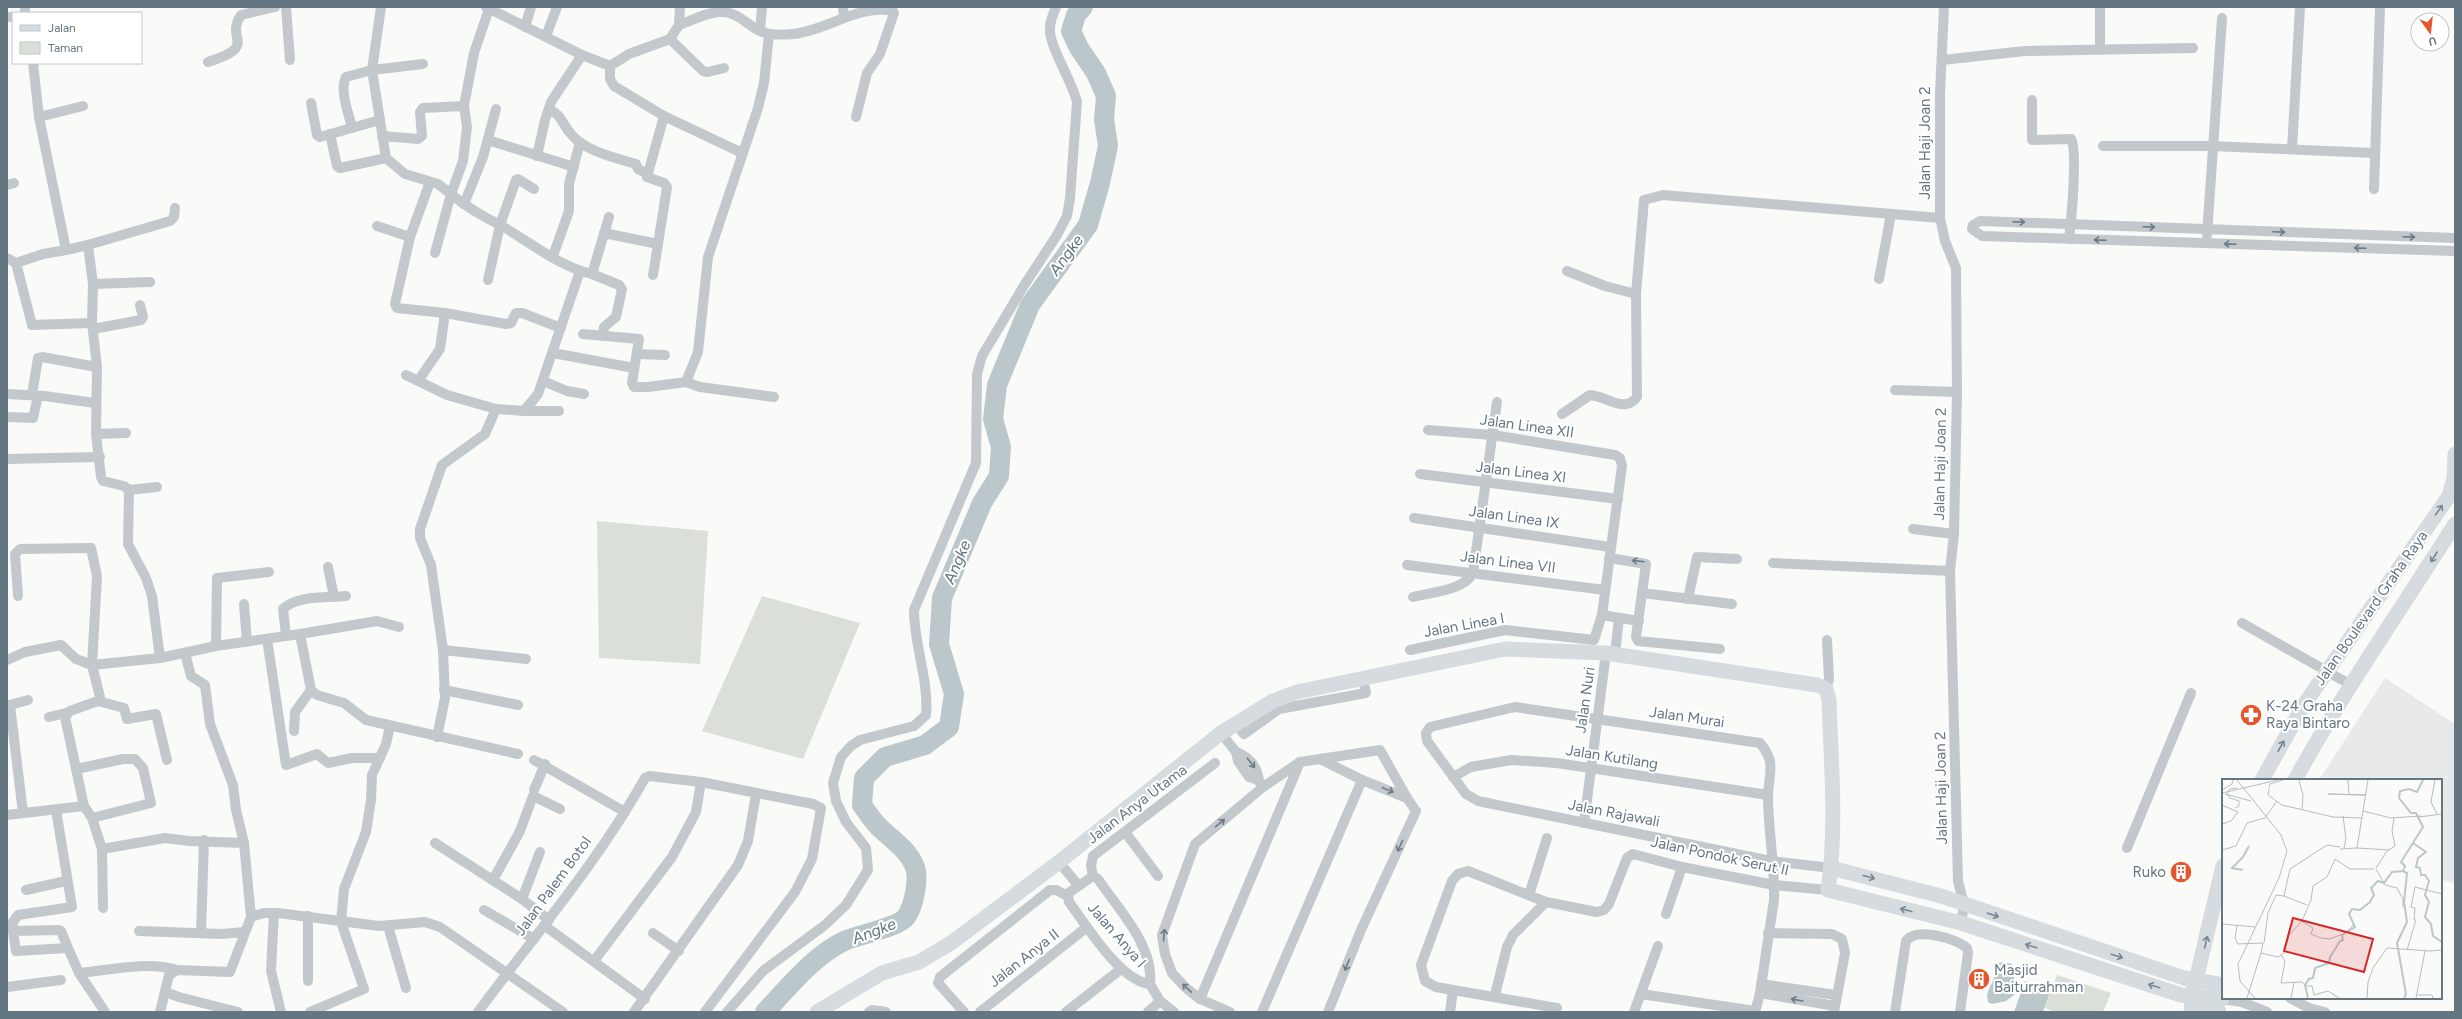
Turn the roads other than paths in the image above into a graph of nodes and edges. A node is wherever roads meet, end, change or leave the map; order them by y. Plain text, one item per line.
1 (275, 7) edge
2 (286, 7) edge
3 (381, 7) edge
4 (531, 7) edge
5 (557, 7) edge
6 (680, 7) edge
7 (762, 7) edge
8 (843, 7) edge
9 (1056, 7) edge
10 (1944, 7) edge
11 (2100, 7) edge
12 (2300, 7) edge
13 (2380, 7) edge
14 (488, 8) edge
15 (844, 18) junction
16 (2222, 18) dead end
17 (679, 25) junction
18 (526, 27) junction
19 (764, 32) junction
20 (546, 36) junction
21 (670, 39) junction
22 (2193, 48) dead end
23 (2100, 49) junction
24 (582, 55) junction
25 (290, 60) dead end
26 (1942, 60) junction
27 (208, 62) dead end
28 (33, 64) edge
29 (423, 64) dead end
30 (610, 66) junction
31 (724, 68) dead end
32 (372, 70) junction
33 (2032, 100) dead end
34 (311, 103) dead end
35 (83, 106) dead end
36 (464, 106) junction
37 (496, 109) dead end
38 (549, 109) junction
39 (39, 116) junction
40 (664, 116) junction
41 (856, 116) dead end
42 (380, 120) junction
43 (352, 128) junction
44 (330, 134) junction
45 (382, 136) junction
46 (488, 140) junction
47 (580, 142) junction
48 (2103, 146) dead end
49 (2212, 146) junction
50 (2292, 149) junction
51 (742, 153) junction
52 (2374, 153) junction
53 (537, 156) junction
54 (386, 158) junction
55 (574, 167) junction
56 (648, 174) junction
57 (430, 182) junction
58 (534, 188) dead end
59 (2374, 189) dead end
60 (451, 194) junction
61 (464, 204) junction
62 (175, 208) dead end
63 (1891, 214) junction
64 (609, 217) dead end
65 (1940, 218) junction
66 (2070, 224) junction
67 (500, 225) junction
68 (377, 226) dead end
69 (2206, 229) junction
70 (604, 233) junction
71 (410, 237) junction
72 (2455, 238) edge
73 (2069, 239) junction
74 (2207, 243) junction
75 (658, 244) junction
76 (88, 245) junction
77 (66, 250) junction
78 (2455, 251) edge
79 (435, 253) dead end
80 (553, 256) junction
81 (11, 260) edge
82 (580, 271) junction
83 (1567, 271) dead end
84 (592, 274) junction
85 (653, 275) dead end
86 (1879, 278) dead end
87 (488, 280) dead end
88 (150, 282) dead end
89 (93, 284) junction
90 (1636, 294) junction
91 (140, 305) dead end
92 (445, 313) junction
93 (93, 326) junction
94 (561, 328) junction
95 (583, 334) dead end
96 (604, 336) junction
97 (553, 353) junction
98 (638, 354) junction
99 (665, 355) dead end
100 (97, 367) junction
101 (634, 368) junction
102 (406, 375) dead end
103 (418, 381) junction
104 (543, 381) junction
105 (686, 382) junction
106 (1895, 390) dead end
107 (1957, 392) junction
108 (7, 394) edge
109 (584, 394) dead end
110 (35, 396) junction
111 (774, 397) dead end
112 (1497, 402) dead end
113 (95, 403) junction
114 (496, 409) junction
115 (524, 411) junction
116 (559, 411) dead end
117 (1562, 414) dead end
118 (7, 417) edge
119 (1428, 430) dead end
120 (126, 433) dead end
121 (96, 434) junction
122 (1493, 435) junction
123 (2455, 454) edge
124 (100, 457) junction
125 (7, 459) edge
126 (1420, 474) dead end
127 (1486, 483) junction
128 (157, 487) dead end
129 (129, 490) junction
130 (1618, 500) junction
131 (1414, 518) dead end
132 (2455, 524) edge
133 (1480, 527) junction
134 (1913, 529) dead end
135 (1954, 534) junction
136 (1610, 547) junction
137 (1609, 558) junction
138 (1737, 559) dead end
139 (1773, 563) dead end
140 (1407, 565) dead end
141 (328, 567) dead end
142 (1950, 571) junction
143 (269, 572) dead end
144 (1473, 573) junction
145 (1605, 590) junction
146 (1642, 593) junction
147 (18, 596) dead end
148 (346, 596) dead end
149 (334, 597) junction
150 (1413, 597) dead end
151 (1688, 599) junction
152 (244, 604) dead end
153 (1732, 604) dead end
154 (1602, 615) junction
155 (1619, 618) junction
156 (1638, 621) junction
157 (2242, 623) dead end
158 (399, 627) dead end
159 (300, 634) junction
160 (286, 636) junction
161 (267, 639) junction
162 (1827, 640) dead end
163 (247, 642) junction
164 (216, 646) junction
165 (1720, 649) dead end
166 (443, 650) junction
167 (1410, 650) dead end
168 (185, 653) junction
169 (1611, 654) junction
170 (160, 658) junction
171 (526, 659) dead end
172 (7, 660) edge
173 (92, 665) junction
174 (2328, 671) junction
175 (2351, 685) junction
176 (1826, 689) junction
177 (311, 690) junction
178 (444, 690) junction
179 (2191, 693) dead end
180 (28, 700) dead end
181 (98, 701) junction
182 (9, 705) edge
183 (518, 705) dead end
184 (66, 713) junction
185 (48, 717) dead end
186 (1598, 719) junction
187 (390, 726) junction
188 (294, 731) dead end
189 (1221, 733) junction
190 (1426, 733) joint
191 (438, 737) junction
192 (518, 754) dead end
193 (380, 758) junction
194 (1320, 759) junction
195 (167, 760) dead end
196 (534, 760) dead end
197 (1300, 762) junction
198 (1215, 763) dead end
199 (545, 764) junction
200 (76, 769) junction
201 (1590, 769) junction
202 (1453, 777) junction
203 (2263, 779) edge
204 (2296, 779) edge
205 (1362, 780) junction
206 (701, 782) junction
207 (1260, 783) junction
208 (534, 790) dead end
209 (756, 794) junction
210 (1768, 795) junction
211 (1407, 798) junction
212 (84, 806) junction
213 (560, 809) dead end
214 (56, 810) junction
215 (625, 812) junction
216 (23, 813) junction
217 (7, 815) edge
218 (92, 818) junction
219 (1584, 823) junction
220 (1125, 832) junction
221 (1547, 838) dead end
222 (204, 840) junction
223 (244, 843) junction
224 (435, 843) dead end
225 (2127, 848) dead end
226 (102, 849) junction
227 (540, 852) dead end
228 (1771, 861) junction
229 (1059, 862) junction
230 (1682, 867) junction
231 (1831, 868) junction
232 (2222, 870) edge
233 (1093, 876) junction
234 (1158, 876) dead end
235 (493, 880) junction
236 (66, 881) junction
237 (1078, 885) junction
238 (1774, 885) junction
239 (26, 890) dead end
240 (1828, 890) junction
241 (1530, 895) junction
242 (1068, 896) junction
243 (522, 899) junction
244 (1546, 902) junction
245 (1964, 905) junction
246 (103, 908) dead end
247 (484, 910) dead end
248 (274, 913) junction
249 (1666, 914) dead end
250 (308, 916) junction
251 (252, 917) junction
252 (341, 922) junction
253 (547, 923) junction
254 (1961, 923) junction
255 (388, 926) junction
256 (1087, 927) junction
257 (13, 931) junction
258 (139, 931) dead end
259 (244, 932) junction
260 (201, 933) junction
261 (653, 933) dead end
262 (1768, 933) junction
263 (534, 939) junction
264 (1658, 946) dead end
265 (68, 948) junction
266 (679, 951) junction
267 (594, 961) junction
268 (1121, 969) junction
269 (177, 970) junction
270 (507, 972) junction
271 (79, 973) junction
272 (61, 980) dead end
273 (2196, 980) junction
274 (308, 982) dead end
275 (1150, 984) junction
276 (7, 987) edge
277 (406, 988) dead end
278 (1761, 989) junction
279 (1453, 990) junction
280 (165, 992) junction
281 (1641, 994) junction
282 (1836, 994) junction
283 (1495, 995) junction
284 (2192, 997) junction
285 (645, 998) junction
286 (1200, 999) junction
287 (2292, 999) edge
288 (2222, 1000) edge
289 (1160, 1001) junction
290 (548, 1008) edge
291 (1557, 1008) dead end
292 (1726, 1009) edge
293 (1834, 1009) edge
294 (105, 1012) edge
295 (162, 1012) edge
296 (238, 1012) edge
297 (281, 1012) edge
298 (310, 1012) edge
299 (478, 1012) edge
300 (563, 1012) edge
301 (634, 1012) edge
302 (705, 1012) edge
303 (727, 1012) edge
304 (817, 1012) edge
305 (870, 1012) edge
306 (886, 1012) edge
307 (964, 1012) edge
308 (980, 1012) edge
309 (1066, 1012) edge
310 (1148, 1012) edge
311 (1174, 1012) edge
312 (1230, 1012) edge
313 (1262, 1012) edge
314 (1328, 1012) edge
315 (1450, 1012) edge
316 (1634, 1012) edge
317 (1755, 1012) edge
318 (1895, 1012) edge
319 (1960, 1012) edge
320 (2191, 1012) edge
321 (2195, 1012) edge
322 (2266, 1012) edge
323 (2325, 1012) edge

1 - 27 street
2 - 25 street
3 - 32 street
4 - 18 street
5 - 20 street
6 - 17 street
7 - 19 street
8 - 15 street
9 - 303 street
10 - 26 street, Jalan Haji Joan 2
11 - 23 street
12 - 50 street
13 - 52 street
14 - 18 street
14 - 36 street
15 - 19 street
15 - 41 street
16 - 49 street
17 - 19 street
17 - 21 street
18 - 20 street
19 - 51 street
20 - 24 street
21 - 30 street
21 - 31 street
22 - 23 street
23 - 26 street
24 - 30 street
24 - 38 street
26 - 65 street, Jalan Haji Joan 2
28 - 39 street
29 - 32 street
30 - 40 street
32 - 42 street
32 - 43 street
33 - 66 street
34 - 44 street
35 - 39 street
36 - 45 street
36 - 60 street
37 - 46 street
38 - 47 street
38 - 53 street
39 - 77 street
40 - 51 street
40 - 56 street
42 - 43 street
42 - 45 street
43 - 44 street
44 - 54 street
45 - 54 street
46 - 53 street
46 - 61 street
47 - 55 street
47 - 56 street
48 - 49 street
49 - 50 street
49 - 69 street
50 - 52 street
51 - 105 street
52 - 59 street
53 - 55 street
54 - 57 street
55 - 80 street
56 - 75 street
57 - 60 street
57 - 71 street
58 - 67 street
60 - 61 street
60 - 79 street
61 - 67 street
62 - 76 street
63 - 65 street
63 - 86 street
63 - 90 street
64 - 70 street
65 - 107 street, Jalan Haji Joan 2
66 -> 69 street
66 - 73 street
73 -> 66 street
67 - 80 street
67 - 87 street
68 - 71 street
69 -> 72 street
69 - 74 street
70 - 75 street
70 - 84 street
71 - 92 street
74 -> 73 street
78 -> 74 street
75 - 85 street
76 - 77 street
76 - 89 street
77 - 81 street
80 - 82 street
81 - 93 street
82 - 84 street
82 - 94 street
83 - 90 street
84 - 96 street
88 - 89 street
89 - 93 street
90 - 117 street
91 - 93 street
92 - 94 street
92 - 103 street
93 - 100 street
94 - 97 street
95 - 96 street
96 - 98 street
97 - 101 street
97 - 104 street
98 - 99 street
98 - 101 street
100 - 110 street
100 - 113 street
101 - 105 street
102 - 103 street
103 - 114 street
104 - 109 street
104 - 115 street
105 - 111 street
106 - 107 street
107 - 135 street, Jalan Haji Joan 2
108 - 110 street
110 - 113 street
110 - 118 street
112 - 122 street
113 - 121 street
114 - 115 street
114 - 166 street
115 - 116 street
119 - 122 street, Jalan Linea XII
120 - 121 street
121 - 124 street
122 - 127 street
122 - 130 street, Jalan Linea XII
174 -> 123 street, Jalan Boulevard Graha Raya
124 - 125 street
124 - 129 street
126 - 127 street, Jalan Linea XI
127 - 130 street, Jalan Linea XI
127 - 133 street
128 - 129 street
129 - 170 street
130 - 136 street
131 - 133 street, Jalan Linea IX
132 -> 175 street, Jalan Boulevard Graha Raya
133 - 136 street, Jalan Linea IX
133 - 144 street
134 - 135 street
135 - 142 street, Jalan Haji Joan 2
136 - 137 street
137 - 145 street
146 -> 137 street
138 - 151 street
139 - 142 street
140 - 144 street, Jalan Linea VII
141 - 149 street
142 - 245 street, Jalan Haji Joan 2
143 - 164 street
144 - 145 street, Jalan Linea VII
144 - 150 street
145 - 154 street
146 - 151 street
146 - 156 street
147 - 173 street
148 - 149 street
149 - 160 street
151 - 153 street
152 - 163 street
154 - 155 street
154 - 167 street, Jalan Linea I
155 - 156 street
155 - 169 street, Jalan Nuri
156 - 165 street
157 - 174 street
158 - 159 street
159 - 160 street
159 - 177 street
160 - 161 street
161 - 163 street
161 - 193 street
162 - 176 street
163 - 164 street
164 - 168 street
166 - 171 street
166 - 178 street
168 - 170 street
168 - 223 street
169 - 176 street
169 - 186 street, Jalan Nuri
169 - 189 street
170 - 173 street
172 - 173 street
173 - 181 street
174 - 175 street
203 -> 174 street, Jalan Boulevard Graha Raya
175 - 204 street, Jalan Boulevard Graha Raya
176 - 231 street
177 - 187 street
177 - 188 street
178 - 183 street
178 - 191 street
179 - 225 street
180 - 182 street
181 - 184 street
181 - 195 street
182 - 216 street
184 - 185 street
184 - 200 street
186 - 190 street, Jalan Murai
186 - 201 street, Jalan Nuri
186 - 210 street, Jalan Murai
187 - 191 street
187 - 193 street
189 - 207 street
189 - 229 street
190 - 202 street, Jalan Rajawali
191 - 192 street
193 - 252 street
194 - 197 street
194 - 205 street
194 - 211 street
196 - 199 street
197 - 207 street
197 - 286 street
198 - 220 street, Jalan Anya Utama
199 - 208 street
199 - 215 street
200 - 212 street
200 - 218 street
201 - 202 street, Jalan Kutilang
201 - 210 street, Jalan Kutilang
201 - 219 street, Jalan Nuri
202 - 219 street, Jalan Rajawali
205 -> 211 street
205 - 313 street
206 - 209 street
206 - 215 street, Jalan Palem Botol
206 - 267 street
286 -> 207 street
209 - 266 street
209 - 302 street
210 - 228 street
211 -> 314 street
212 - 214 street
212 - 218 street
213 - 235 street
214 - 216 street
214 - 236 street
215 - 253 street, Jalan Palem Botol
216 - 217 street
218 - 226 street
219 - 228 street, Jalan Rajawali
220 - 233 street, Jalan Anya Utama
220 - 234 street
221 - 241 street
222 - 223 street
222 - 226 street
222 - 260 street
223 - 251 street
224 - 235 street
226 - 246 street
227 - 243 street
228 - 231 street, Jalan Rajawali
228 - 238 street
229 - 237 street
229 - 304 street
230 - 238 street, Jalan Pondok Serut II
230 - 244 street, Jalan Pondok Serut II
230 - 249 street
231 - 240 street
231 -> 245 street
273 -> 232 street
233 - 237 street, Jalan Anya I
233 - 275 street, Jalan Anya I
235 - 243 street
236 - 239 street
236 - 257 street
237 - 242 street, Jalan Anya I
238 - 240 street, Jalan Pondok Serut II
238 - 262 street
254 -> 240 street
241 - 244 street
241 - 279 street
242 - 256 street, Jalan Anya I
242 - 307 street, Jalan Anya I
243 - 253 street
244 - 283 street
245 - 254 street, Jalan Haji Joan 2
245 -> 273 street
247 - 263 street
248 - 250 street
248 - 251 street
248 - 297 street
250 - 252 street
250 - 274 street
251 - 259 street
252 - 255 street
252 - 298 street
253 - 263 street, Jalan Palem Botol
253 - 267 street
284 -> 254 street
255 - 270 street
255 - 277 street
256 - 268 street, Jalan Anya I
256 - 308 street, Jalan Anya II
257 - 265 street
257 - 265 street
258 - 260 street
259 - 260 street
259 - 269 street
261 - 266 street
262 - 278 street
262 - 282 street
263 - 270 street, Jalan Palem Botol
264 - 281 street
265 - 271 street
266 - 285 street
267 - 285 street
268 - 275 street, Jalan Anya I
268 - 309 street
269 - 271 street
269 - 280 street
270 - 290 street
270 - 299 street, Jalan Palem Botol
271 - 294 street
272 - 276 street
273 - 284 street
273 - 288 street
275 - 289 street
278 - 282 street
293 -> 278 street
278 - 317 street
279 - 283 street
279 - 315 street
280 - 295 street
280 - 296 street
281 - 292 street
281 - 316 street
282 - 293 street
283 - 291 street
284 - 288 street
284 - 320 street
285 - 301 street
286 - 312 street
287 - 323 street
288 - 321 street
288 - 322 street
289 - 310 street
289 - 311 street
290 - 300 street
292 - 317 street
305 - 306 street
318 - 319 street

